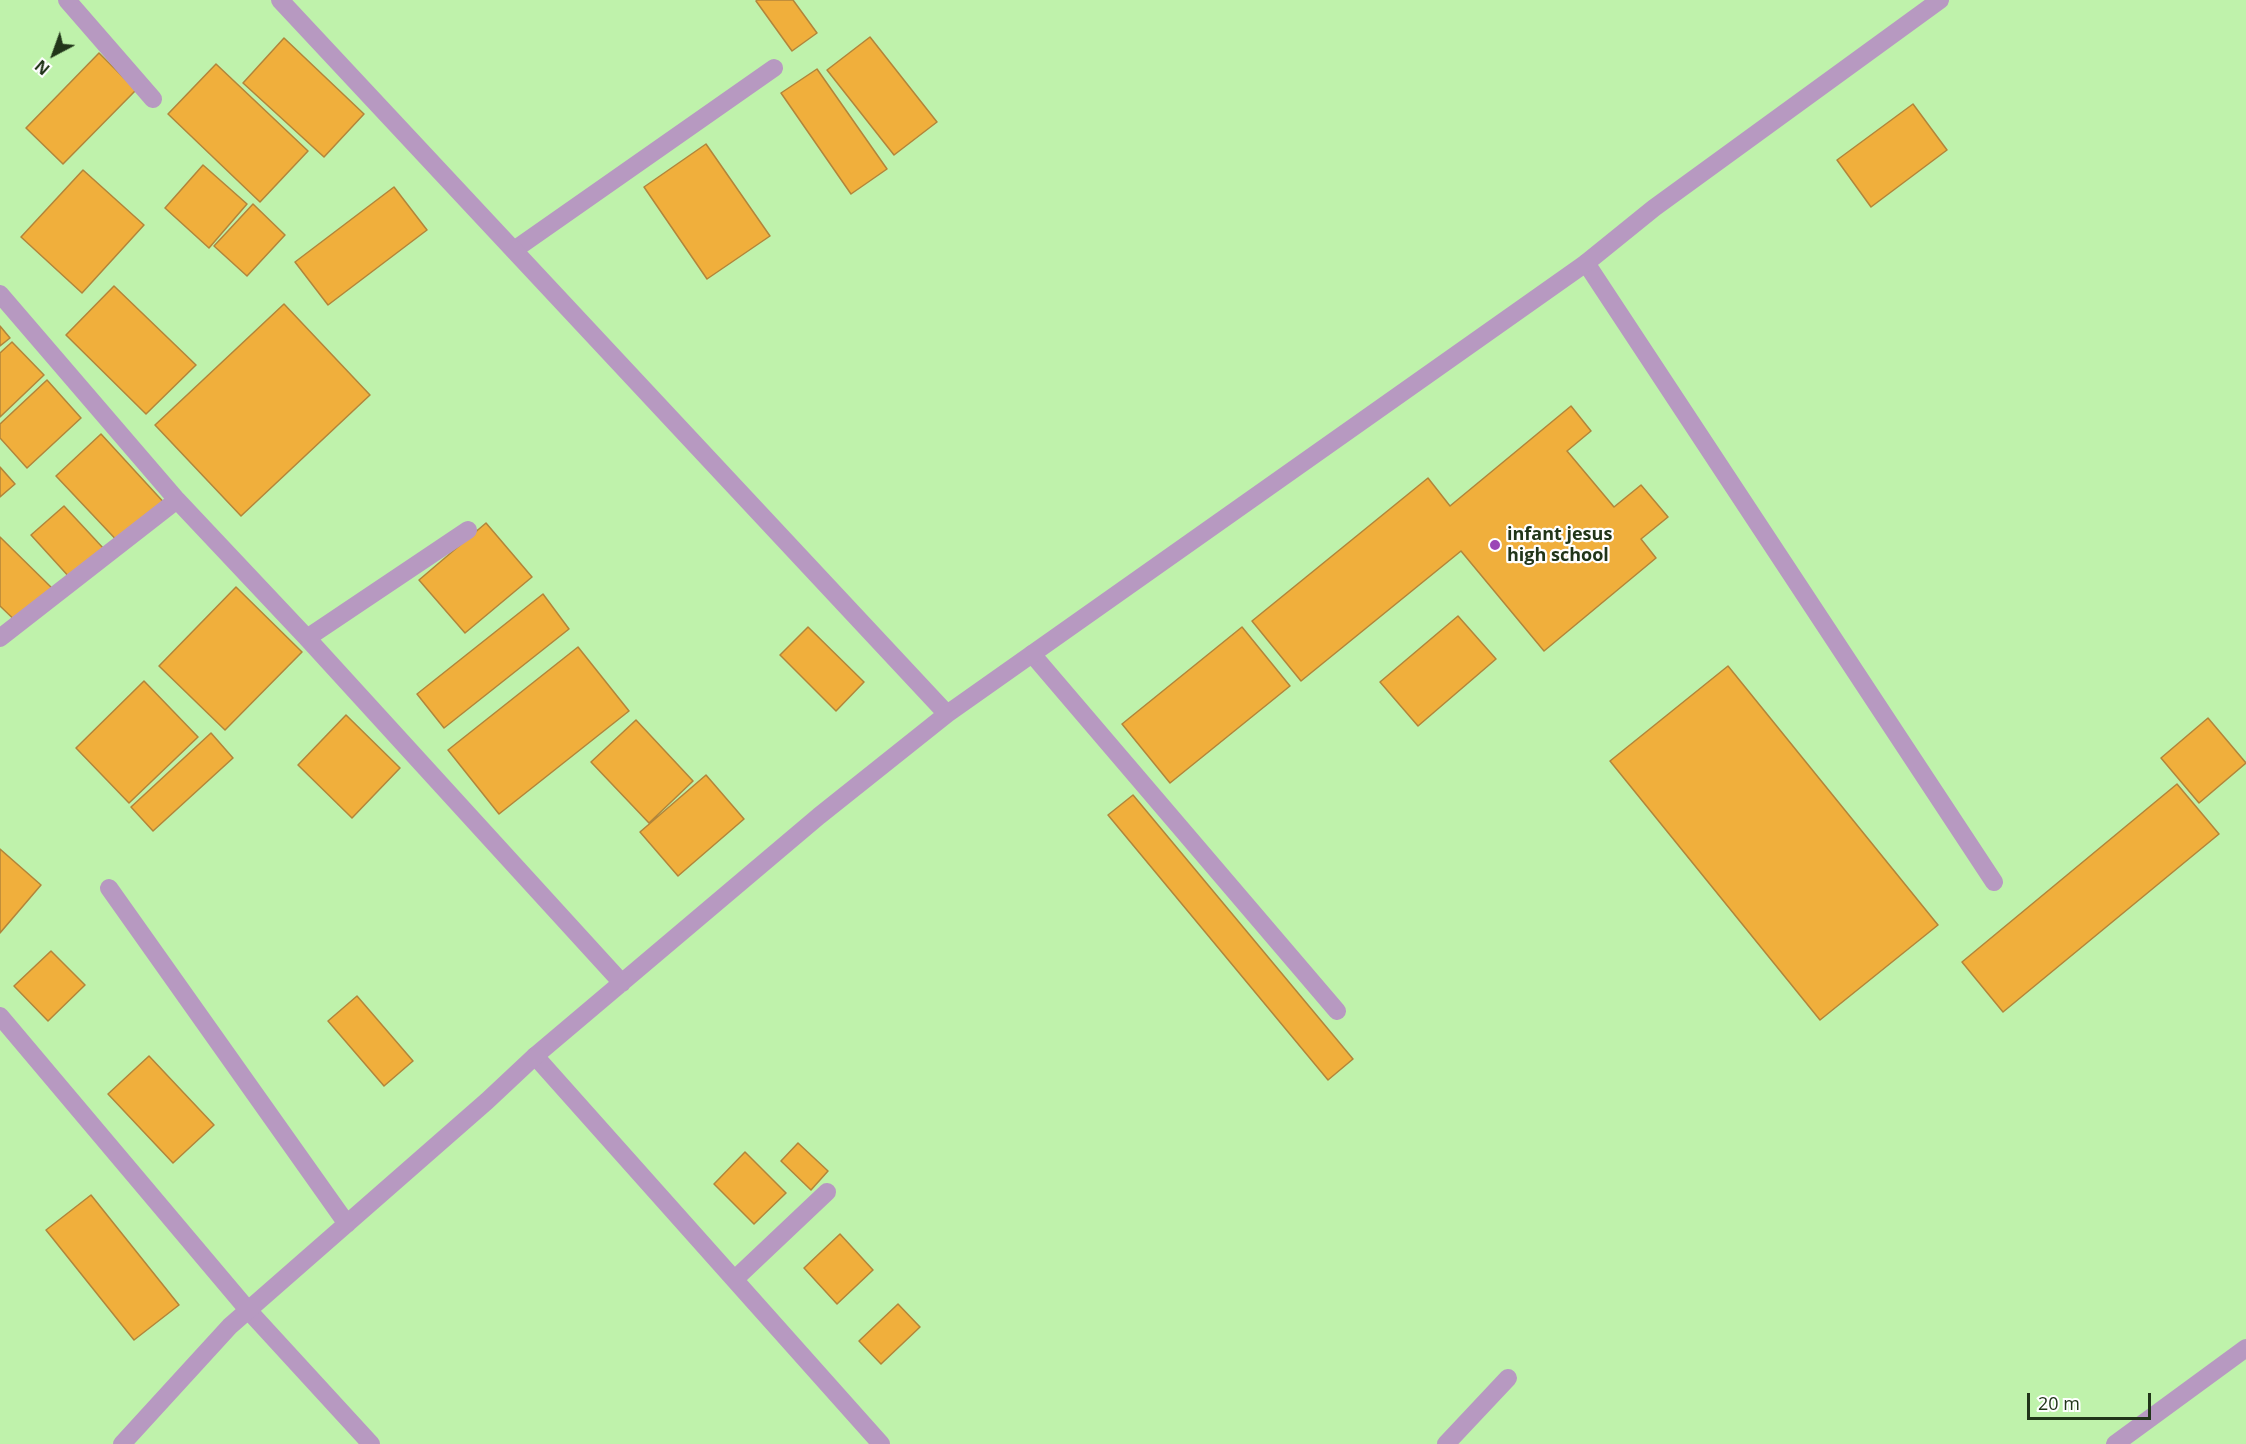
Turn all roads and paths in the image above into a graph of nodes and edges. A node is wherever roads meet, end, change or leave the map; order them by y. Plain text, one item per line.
1 (68, 0) edge
2 (280, 0) edge
3 (1940, 0) edge
4 (774, 68) dead end
5 (153, 99) dead end
6 (514, 250) junction
7 (1586, 263) junction
8 (0, 294) edge
9 (177, 500) junction
10 (468, 530) dead end
11 (0, 638) edge
12 (307, 638) junction
13 (1032, 654) junction
14 (947, 714) junction
15 (1994, 882) dead end
16 (109, 888) dead end
17 (622, 983) junction
18 (1337, 1011) dead end
19 (0, 1016) edge
20 (535, 1056) junction
21 (827, 1192) dead end
22 (347, 1224) junction
23 (735, 1279) junction
24 (248, 1310) junction
25 (2246, 1348) edge
26 (1508, 1378) dead end
27 (122, 1444) edge
28 (371, 1444) edge
29 (881, 1444) edge
30 (1446, 1444) edge
31 (2115, 1444) edge

1 - 5 street
2 - 6 street
3 - 7 street
4 - 6 street
6 - 14 street
7 - 13 street
7 - 15 street
8 - 9 street
9 - 11 street
9 - 12 street
10 - 12 street
12 - 17 street
13 - 14 street
13 - 18 street
14 - 17 street
16 - 22 street
17 - 20 street
19 - 24 street
20 - 22 street
20 - 23 street
21 - 23 street
22 - 24 street
23 - 29 street
24 - 27 street
24 - 28 street
25 - 31 street
26 - 30 street

